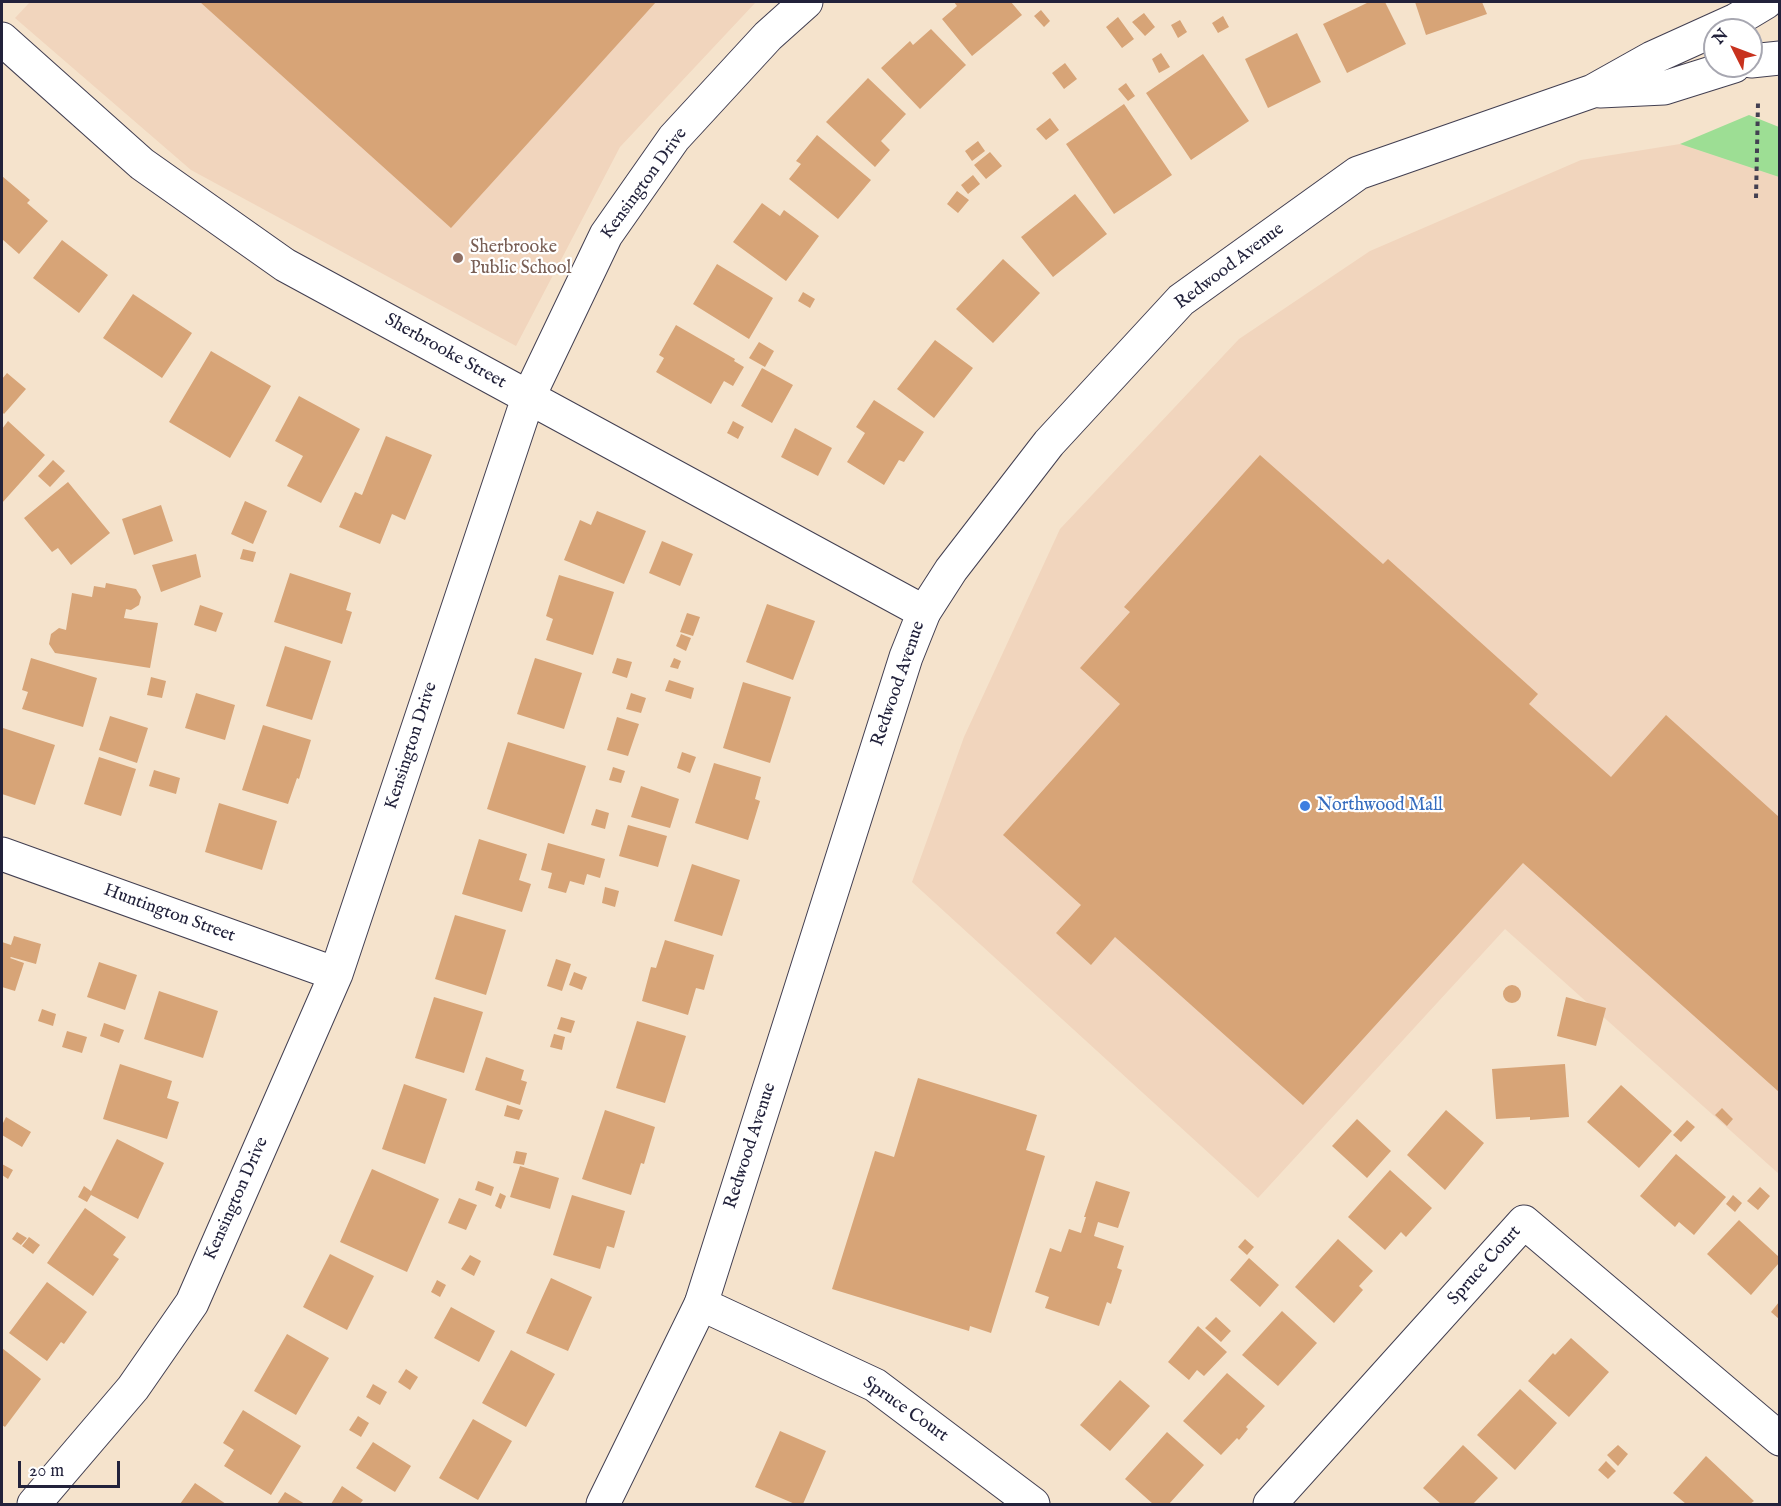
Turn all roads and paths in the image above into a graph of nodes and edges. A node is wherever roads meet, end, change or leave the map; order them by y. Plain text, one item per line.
1 (806, 2) edge
2 (1766, 2) edge
3 (2, 39) edge
4 (1779, 58) edge
5 (1763, 60) edge
6 (1703, 76) edge
7 (1593, 91) junction
8 (1758, 103) dead end
9 (1756, 198) dead end
10 (528, 398) junction
11 (924, 612) junction
12 (2, 854) edge
13 (336, 974) junction
14 (701, 1304) junction
15 (1779, 1439) edge
16 (34, 1504) edge
17 (603, 1504) edge
18 (1033, 1504) edge
19 (1270, 1504) edge

1 - 10 street, Kensington Drive
2 - 7 street, Redwood Avenue
3 - 10 street, Sherbrooke Street
4 - 5 street
6 - 7 street, Redwood Avenue
7 - 11 street, Redwood Avenue
8 - 9 path
10 - 11 street, Sherbrooke Street
10 - 13 street, Kensington Drive
11 - 14 street, Redwood Avenue
12 - 13 street, Huntington Street
13 - 16 street, Kensington Drive
14 - 17 street, Redwood Avenue
14 - 18 street, Spruce Court
15 - 19 street, Spruce Court

